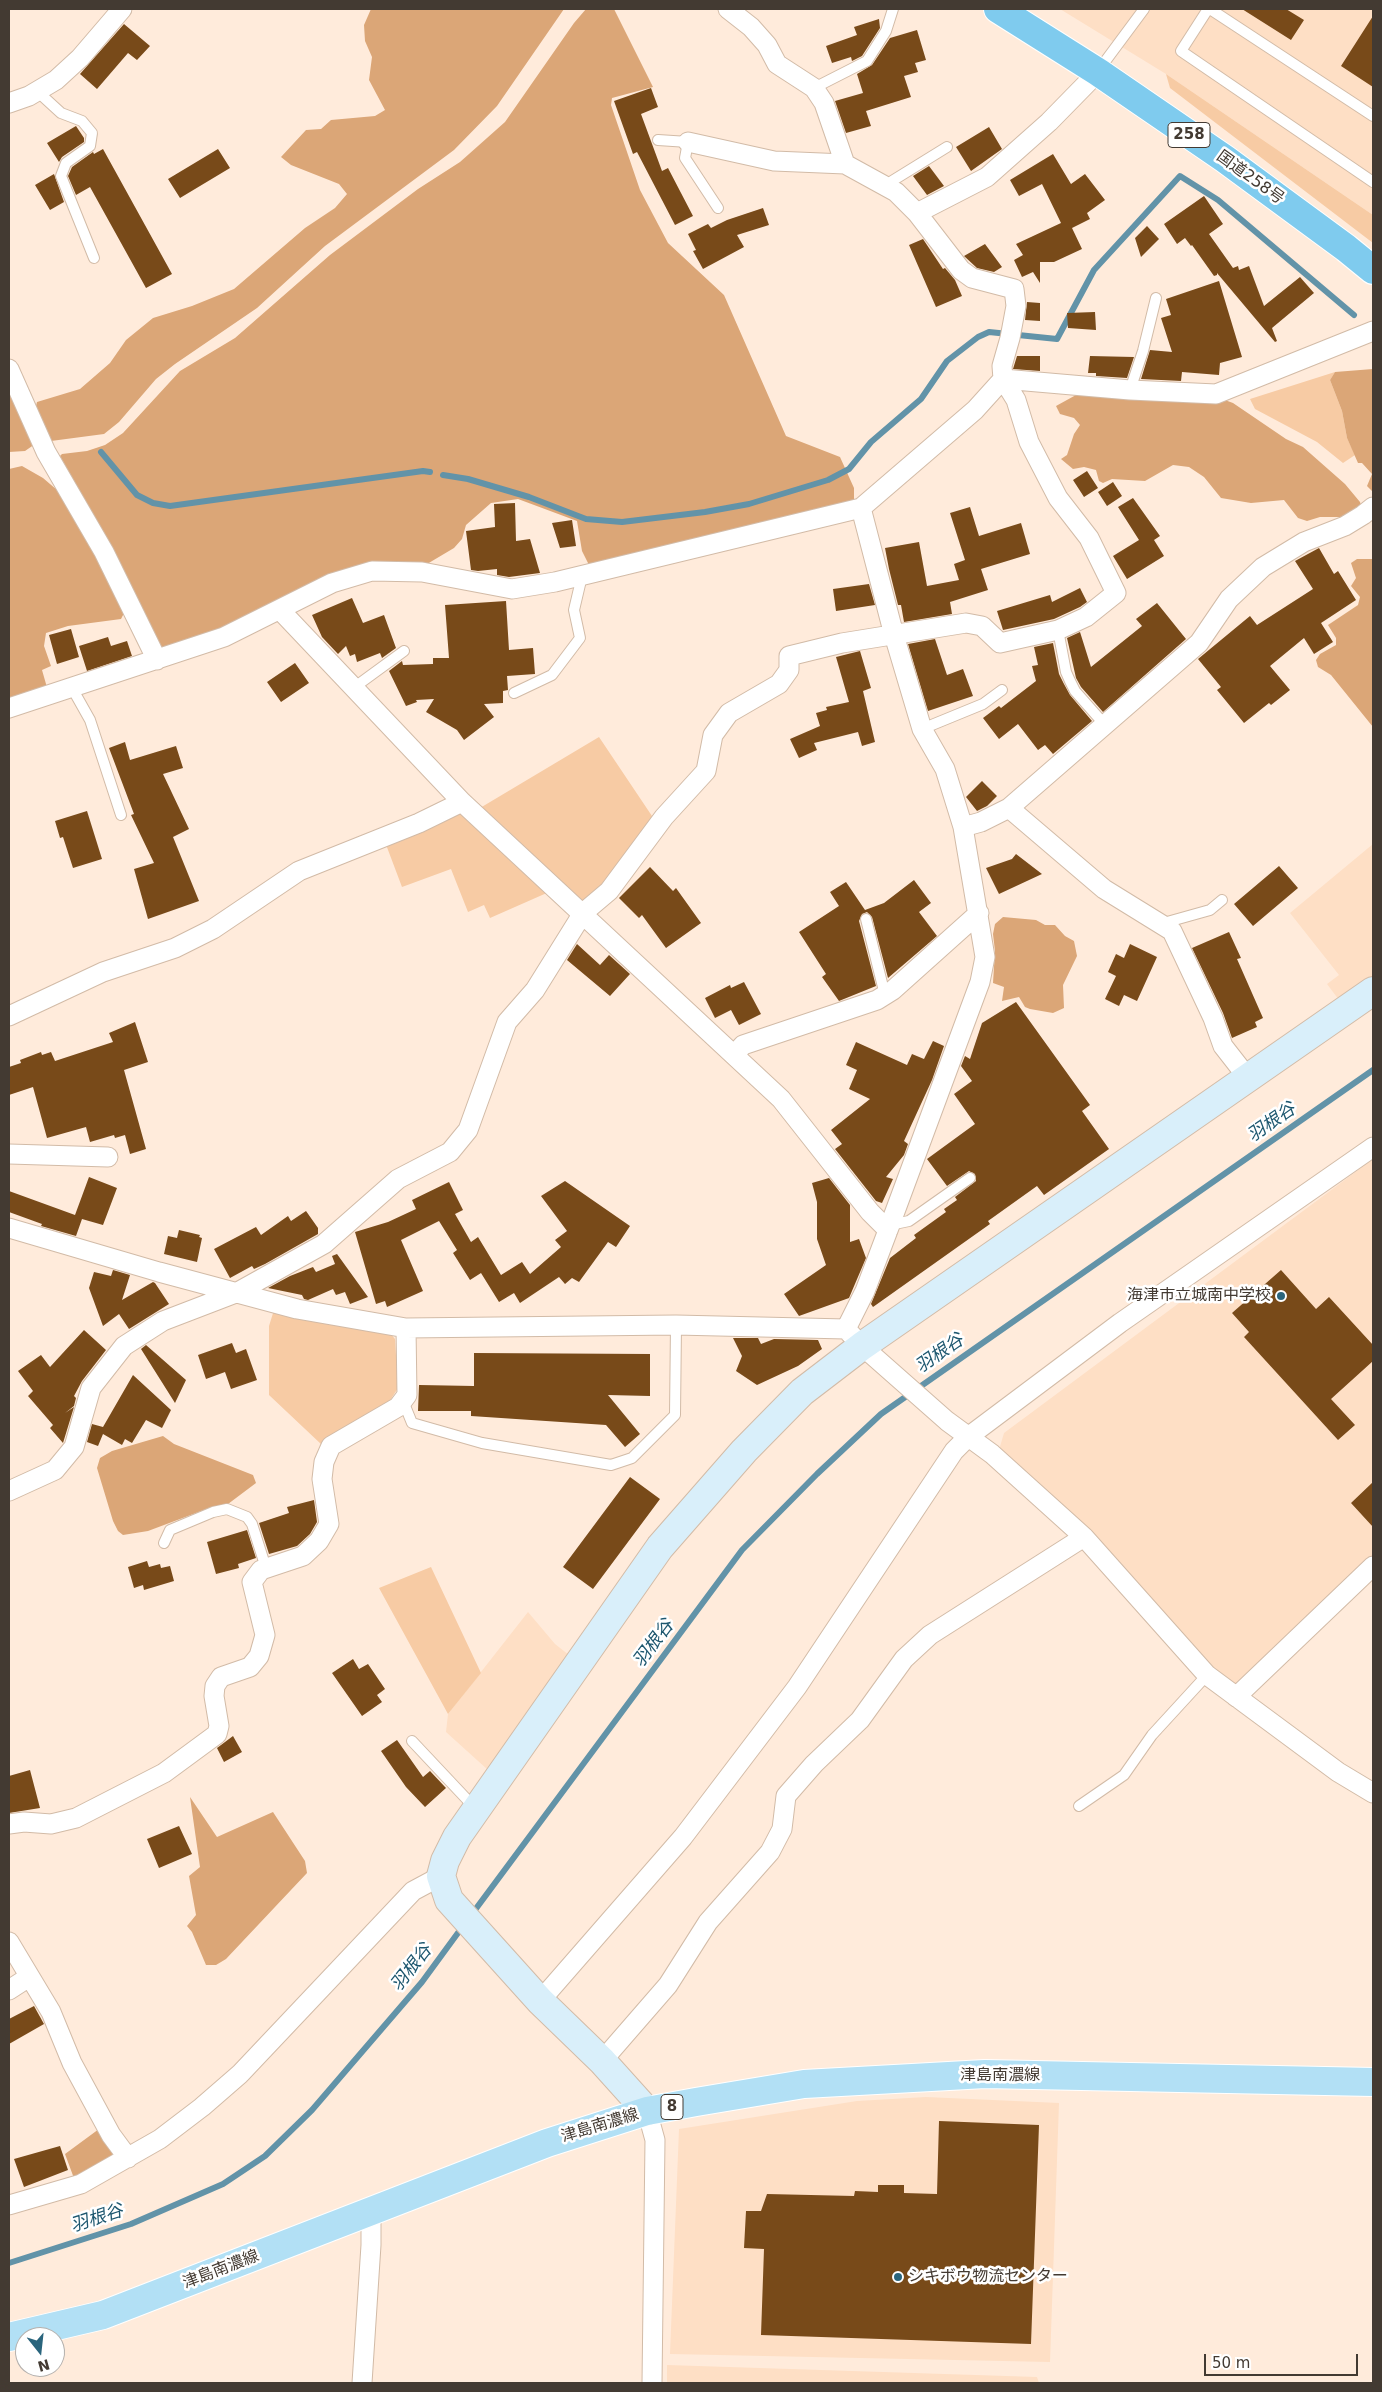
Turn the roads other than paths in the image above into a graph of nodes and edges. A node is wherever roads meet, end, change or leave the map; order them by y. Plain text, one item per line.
1 (122, 9) edge
2 (728, 9) edge
3 (893, 9) edge
4 (998, 9) edge
5 (1144, 9) edge
6 (1209, 9) edge
7 (1098, 72) junction
8 (814, 88) junction
9 (37, 91) junction
10 (9, 103) edge
11 (1373, 116) edge
12 (658, 140) dead end
13 (688, 142) junction
14 (947, 147) dead end
15 (845, 164) junction
16 (1373, 182) edge
17 (890, 189) junction
18 (718, 208) dead end
19 (917, 214) junction
20 (94, 258) dead end
21 (1373, 270) edge
22 (1156, 298) dead end
23 (1373, 331) edge
24 (9, 369) edge
25 (1003, 380) junction
26 (1130, 390) junction
27 (1373, 507) edge
28 (861, 508) junction
29 (582, 576) junction
30 (281, 610) junction
31 (1058, 630) junction
32 (894, 635) junction
33 (404, 651) dead end
34 (157, 660) junction
35 (72, 688) junction
36 (352, 688) junction
37 (1002, 690) dead end
38 (514, 693) dead end
39 (9, 708) edge
40 (1105, 724) junction
41 (922, 729) junction
42 (462, 802) junction
43 (1010, 808) junction
44 (121, 814) dead end
45 (963, 826) junction
46 (1222, 900) dead end
47 (582, 913) junction
48 (979, 913) junction
49 (866, 919) dead end
50 (1160, 924) junction
51 (1373, 991) edge
52 (885, 995) junction
53 (9, 1016) edge
54 (734, 1055) junction
55 (1248, 1078) junction
56 (1373, 1147) edge
57 (9, 1154) edge
58 (108, 1157) dead end
59 (970, 1178) dead end
60 (9, 1228) edge
61 (889, 1228) junction
62 (236, 1293) junction
63 (676, 1325) junction
64 (406, 1328) junction
65 (860, 1344) junction
66 (403, 1401) junction
67 (968, 1437) junction
68 (9, 1491) edge
69 (1084, 1537) junction
70 (164, 1542) dead end
71 (1373, 1566) edge
72 (266, 1568) junction
73 (1207, 1675) junction
74 (1236, 1697) junction
75 (412, 1741) dead end
76 (1373, 1793) edge
77 (1080, 1806) dead end
78 (476, 1810) junction
79 (9, 1824) edge
80 (445, 1888) junction
81 (9, 1942) edge
82 (29, 1977) junction
83 (9, 1990) edge
84 (540, 2001) junction
85 (602, 2061) junction
86 (1373, 2082) edge
87 (648, 2111) junction
88 (128, 2158) junction
89 (9, 2205) edge
90 (371, 2212) junction
91 (9, 2337) edge
92 (362, 2383) edge
93 (652, 2383) edge

1 - 9 street
2 - 8 street
3 - 8 lane
4 - 7 highway, 国道258号 / 258
5 - 7 lane
6 - 11 lane
6 - 16 lane
7 - 19 street
7 - 21 highway, 国道258号 / 258
8 - 15 street
9 - 10 street
9 - 20 lane
12 - 13 lane
13 - 15 street
13 - 18 lane
14 - 17 lane
15 - 17 street
17 - 19 street
19 - 25 street
22 - 26 lane
23 - 26 street
24 - 34 street
25 - 26 street
25 - 28 street
25 - 31 street
27 - 40 street
28 - 29 street
28 - 32 street
29 - 30 street
29 - 38 lane
30 - 34 street
30 - 36 street
31 - 32 street
31 - 40 lane
32 - 41 street
32 - 47 street
33 - 36 lane
34 - 35 street
35 - 39 street
35 - 44 lane
36 - 42 street
37 - 41 lane
40 - 43 street
41 - 45 street
42 - 47 street
42 - 53 street
43 - 45 street
43 - 50 street
45 - 48 street
46 - 50 lane
47 - 54 street
47 - 62 street
48 - 52 street
48 - 61 street
49 - 52 lane
50 - 55 street
51 - 55 street
52 - 54 street
54 - 61 street
55 - 65 street
56 - 67 street
57 - 58 street
59 - 61 lane
60 - 62 street
61 - 65 street
62 - 64 street
62 - 68 street
63 - 64 street
63 - 65 street
63 - 66 lane
64 - 66 street
65 - 67 street
65 - 78 street
66 - 72 street
67 - 69 street
67 - 84 street
69 - 73 street
69 - 85 street
70 - 72 lane
71 - 74 street
72 - 79 street
73 - 74 street
73 - 77 lane
74 - 76 street
75 - 78 lane
78 - 80 street
80 - 84 street
80 - 88 street
81 - 82 street
82 - 83 street
82 - 88 street
84 - 85 street
85 - 87 street
86 - 87 main road, 津島南濃線 / 8
87 - 90 main road, 津島南濃線 / 8
87 - 93 street
88 - 89 street
90 - 91 main road, 津島南濃線 / 8
90 - 92 street

